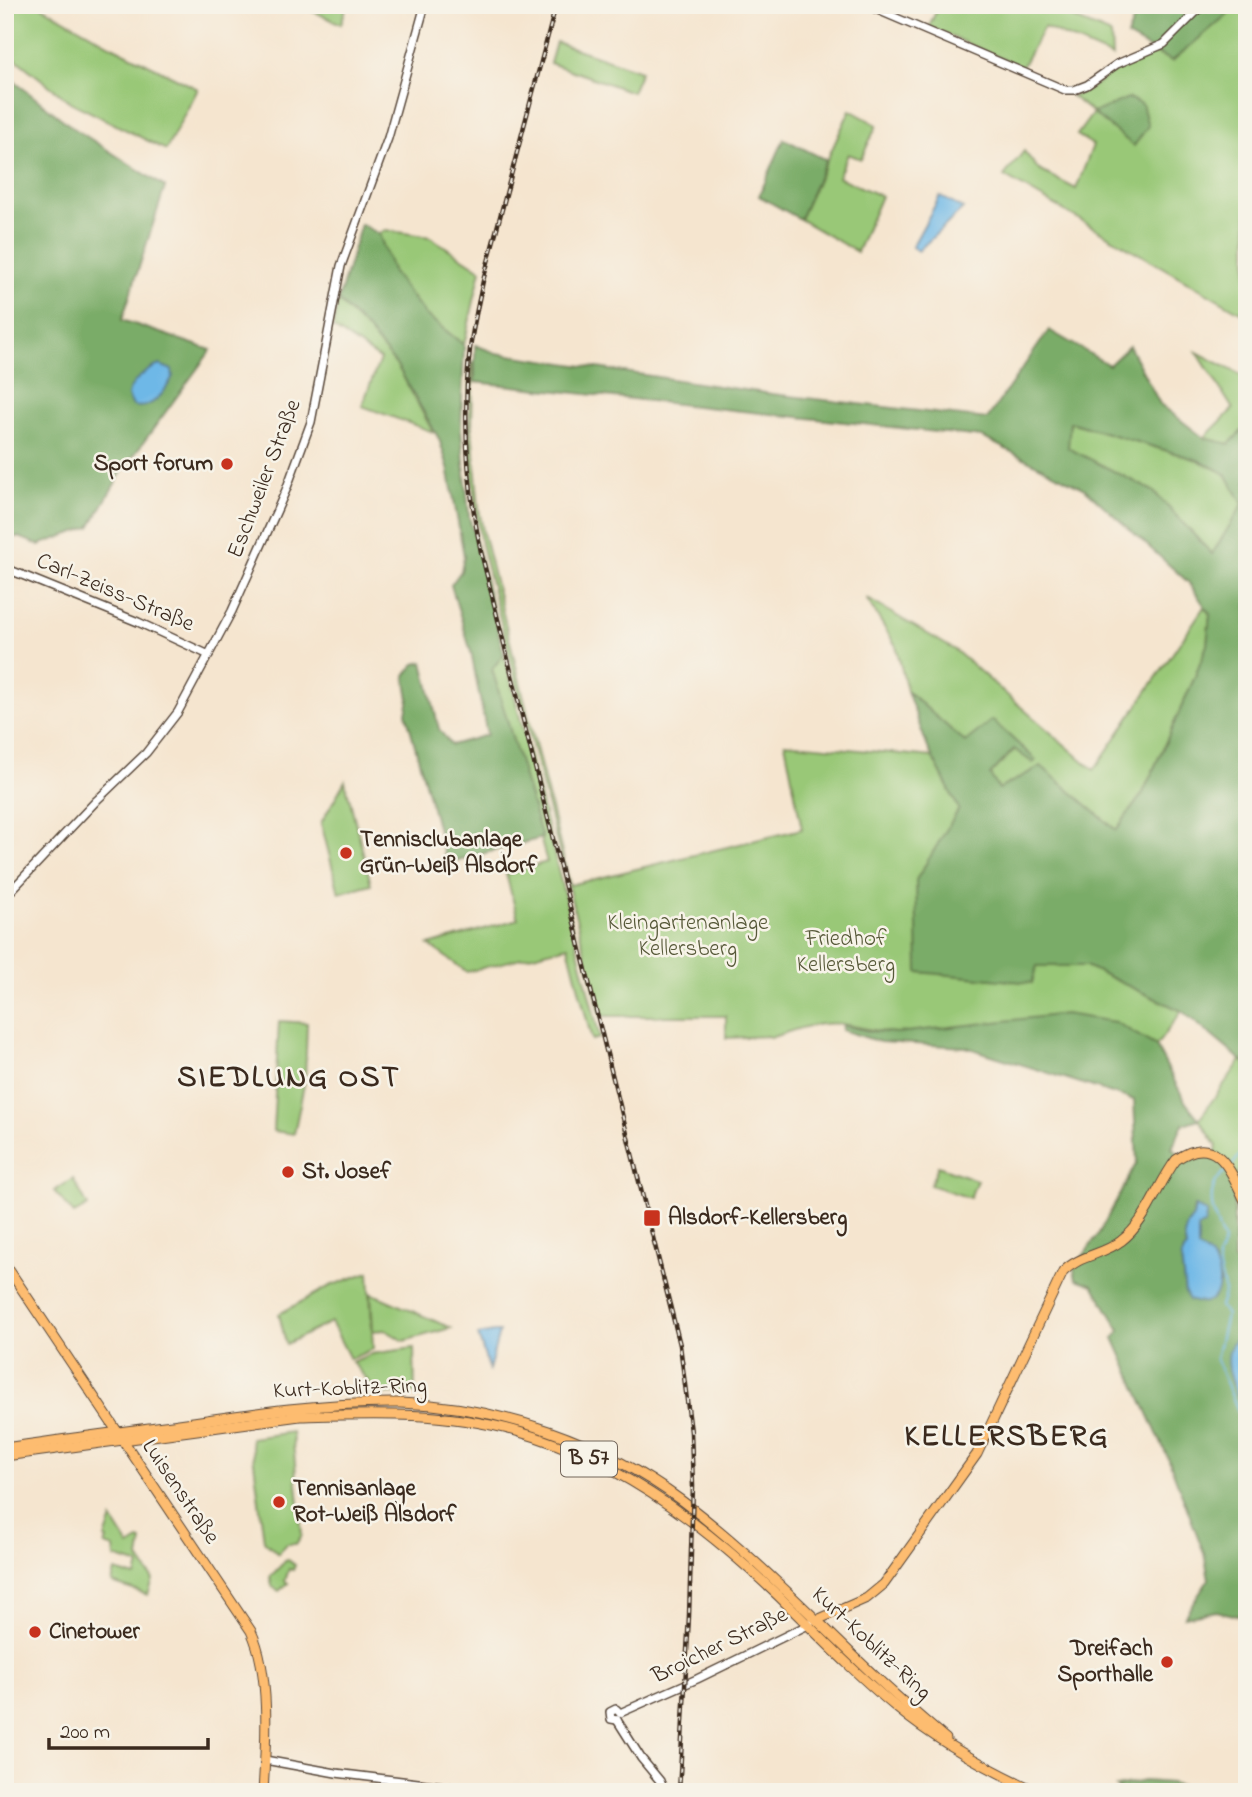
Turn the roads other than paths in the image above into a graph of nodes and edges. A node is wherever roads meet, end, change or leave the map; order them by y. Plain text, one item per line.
1 (425, 5) edge
2 (866, 5) edge
3 (1203, 5) edge
4 (5, 568) edge
5 (209, 655) junction
6 (5, 897) edge
7 (1247, 1205) edge
8 (5, 1264) edge
9 (117, 1432) junction
10 (123, 1441) junction
11 (5, 1448) edge
12 (5, 1456) edge
13 (812, 1623) junction
14 (265, 1760) junction
15 (263, 1792) edge
16 (492, 1792) edge
17 (665, 1792) edge
18 (1038, 1792) edge

1 - 5 street, Eschweiler Straße
2 - 3 street
4 - 5 street, Carl-Zeiss-Straße
5 - 6 street, Eschweiler Straße
7 - 13 main road, Broicher Straße
8 - 9 main road, Luisenstraße
9 - 10 main road, Luisenstraße
9 - 11 main road, Kurt-Koblitz-Ring / B 57
9 - 13 main road, Kurt-Koblitz-Ring / B 57
10 - 12 main road, Kurt-Koblitz-Ring / B 57
10 - 13 main road, Kurt-Koblitz-Ring / B 57
10 - 14 main road, Luisenstraße
13 - 17 street, Broicher Straße
13 - 18 main road, Kurt-Koblitz-Ring / B 57
14 - 15 main road, Luisenstraße
14 - 16 street

